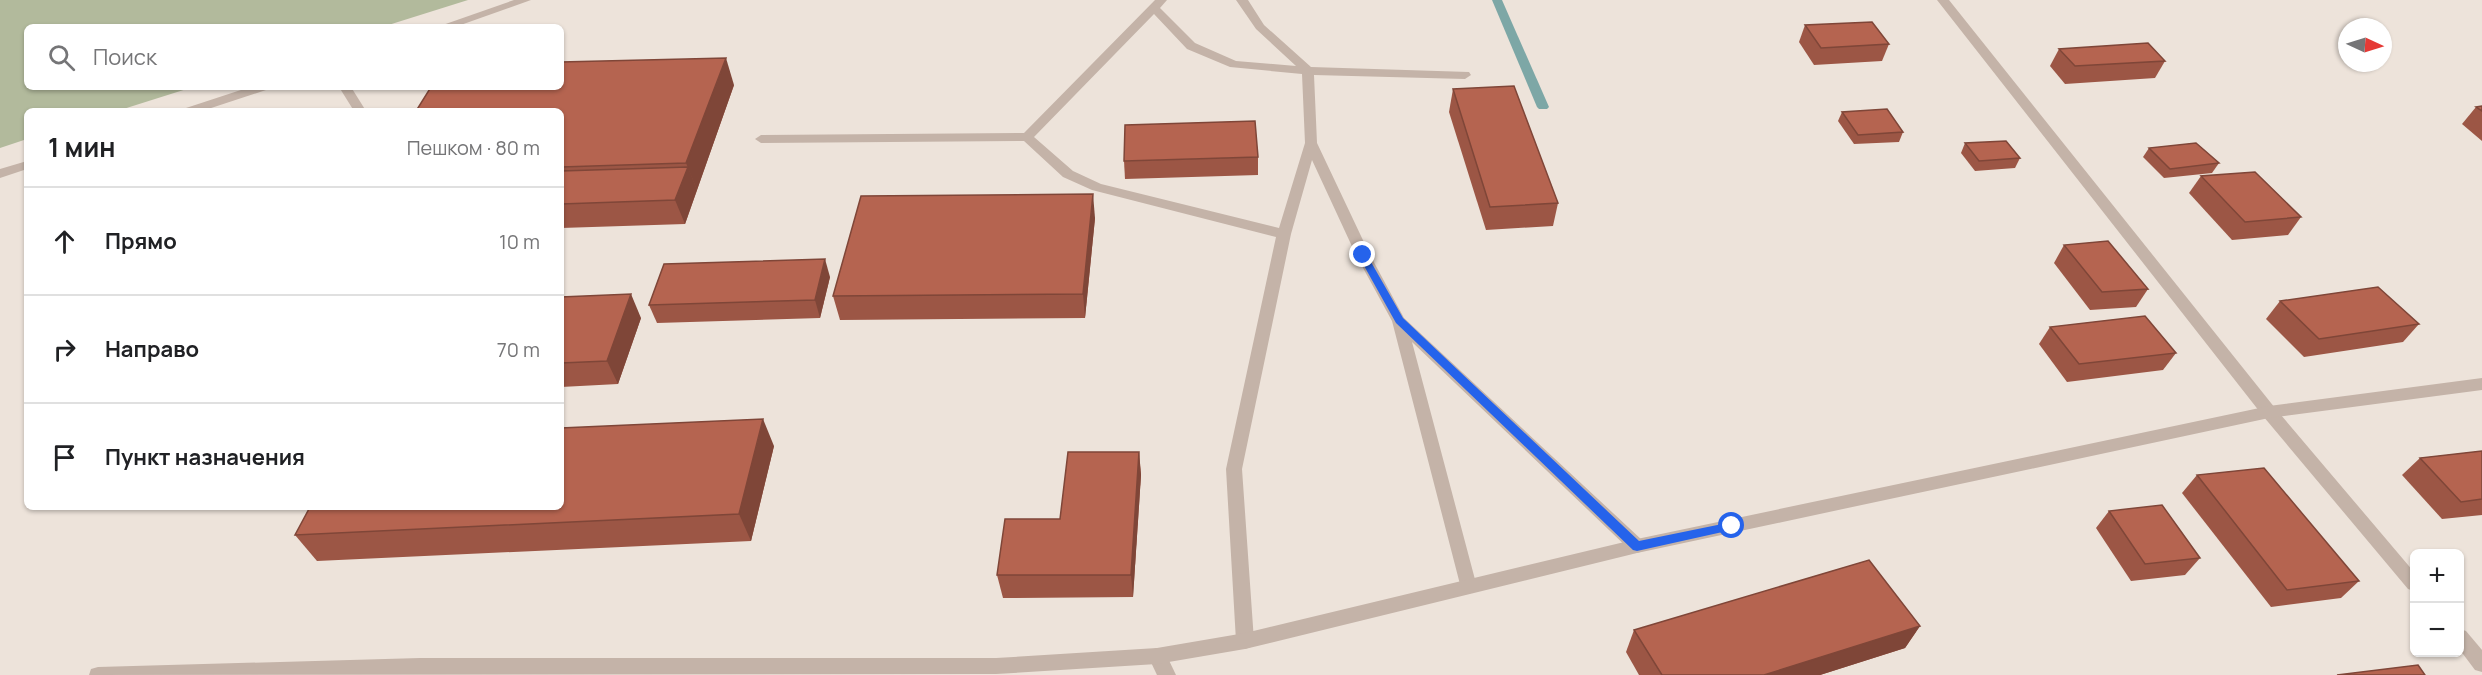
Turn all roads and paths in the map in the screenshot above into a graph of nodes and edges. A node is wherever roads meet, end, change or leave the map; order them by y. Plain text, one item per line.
1 (525, 0) edge
2 (1242, 0) edge
3 (1943, 0) edge
4 (1158, 4) edge
5 (452, 24) edge
6 (1308, 71) junction
7 (1465, 75) dead end
8 (253, 90) edge
9 (347, 90) edge
10 (199, 108) edge
11 (358, 108) edge
12 (1027, 136) junction
13 (761, 140) dead end
14 (1311, 143) junction
15 (24, 166) edge
16 (0, 174) edge
17 (1284, 234) junction
18 (1399, 321) junction
19 (2482, 384) edge
20 (2269, 412) junction
21 (1637, 546) junction
22 (2410, 578) edge
23 (1468, 587) junction
24 (1245, 641) junction
25 (2464, 642) edge
26 (1157, 656) junction
27 (2482, 664) edge
28 (997, 670) edge
29 (416, 671) edge
30 (98, 675) edge
31 (1167, 675) edge

1 - 5 street
2 - 6 street
3 - 20 street
4 - 6 street
4 - 12 street
6 - 7 street
6 - 14 street
8 - 10 street
9 - 11 street
12 - 13 street
12 - 17 street
14 - 17 street
14 - 18 street
15 - 16 street
17 - 24 street
18 - 21 street
18 - 23 street
19 - 20 street
20 - 21 street
20 - 22 street
21 - 23 street
23 - 24 street
24 - 26 street
25 - 27 street
26 - 28 street
26 - 31 street
28 - 29 street
29 - 30 street

